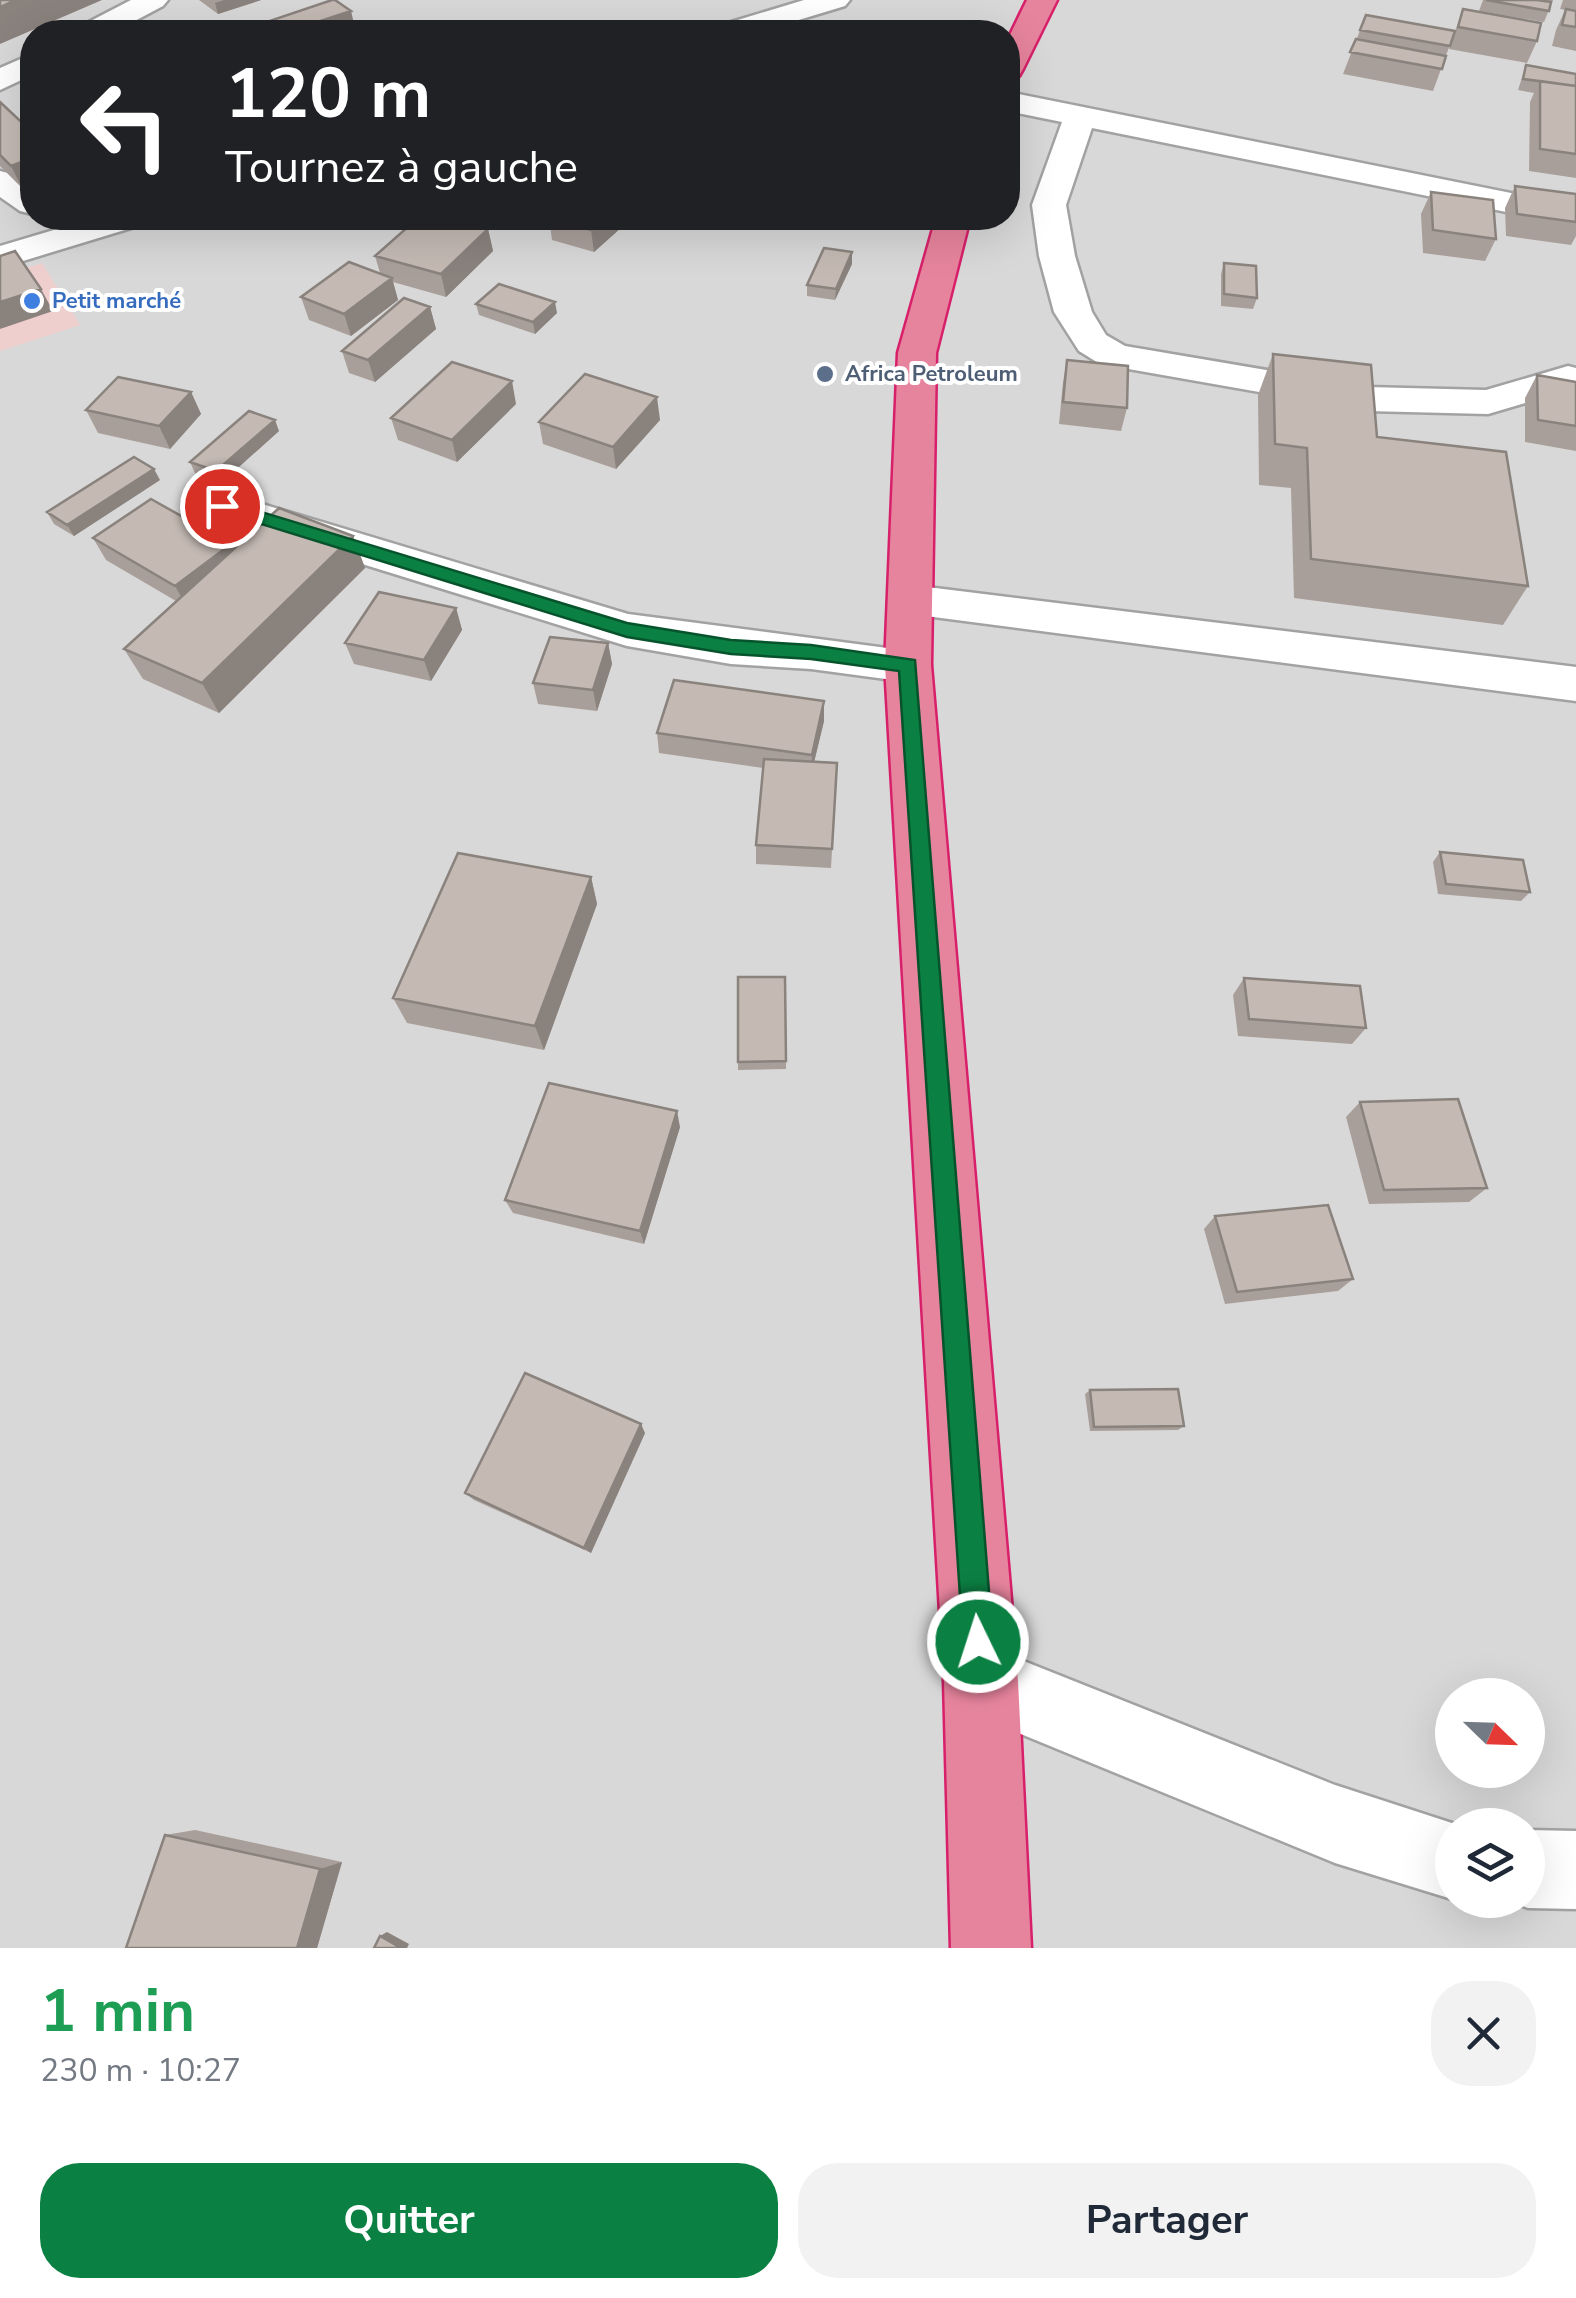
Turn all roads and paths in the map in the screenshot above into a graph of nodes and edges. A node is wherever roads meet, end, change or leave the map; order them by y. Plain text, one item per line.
1 (154, 0) edge
2 (835, 0) edge
3 (1042, 0) edge
4 (115, 20) edge
5 (769, 20) edge
6 (1020, 45) edge
7 (1020, 104) edge
8 (1080, 116) junction
9 (1576, 216) edge
10 (56, 230) edge
11 (950, 230) edge
12 (0, 257) edge
13 (1568, 378) edge
14 (222, 506) dead end
15 (911, 601) junction
16 (908, 665) junction
17 (1576, 684) edge
18 (980, 1681) junction
19 (1435, 1856) edge
20 (1545, 1869) edge
21 (1576, 1870) edge
22 (991, 1948) edge

1 - 4 street
2 - 5 street
3 - 6 highway
7 - 8 street
8 - 9 street
8 - 13 street
10 - 12 street
11 - 15 highway
14 - 16 street
15 - 16 highway
15 - 17 street
16 - 18 highway
18 - 19 street
18 - 22 highway
20 - 21 street

